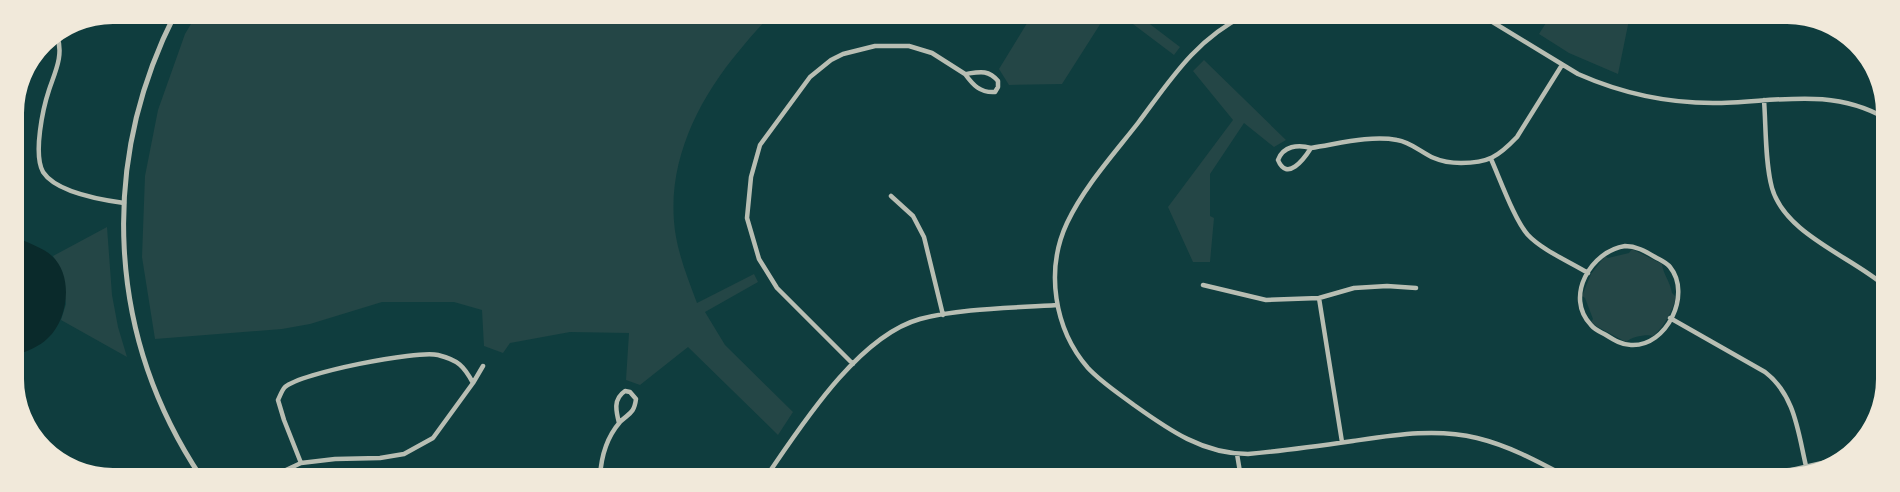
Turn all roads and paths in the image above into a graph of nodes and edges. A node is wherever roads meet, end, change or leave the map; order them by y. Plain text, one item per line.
1 (170, 24) edge
2 (1230, 24) edge
3 (1496, 24) edge
4 (59, 42) edge
5 (1562, 65) junction
6 (965, 74) junction
7 (1764, 100) junction
8 (1876, 115) edge
9 (1311, 148) junction
10 (1491, 159) junction
11 (891, 196) dead end
12 (124, 203) junction
13 (1588, 273) junction
14 (1876, 281) edge
15 (1203, 285) dead end
16 (1416, 288) dead end
17 (1319, 298) junction
18 (1057, 305) junction
19 (943, 315) junction
20 (1670, 318) junction
21 (853, 364) junction
22 (483, 366) dead end
23 (473, 383) junction
24 (619, 423) junction
25 (1342, 442) junction
26 (1237, 454) junction
27 (301, 463) junction
28 (1806, 466) edge
29 (195, 468) edge
30 (291, 468) edge
31 (601, 468) edge
32 (774, 468) edge
33 (1239, 468) edge
34 (1550, 468) edge

1 - 12 street
2 - 18 street
3 - 5 street
4 - 12 street
5 - 7 street
5 - 10 street
6 - 6 street
6 - 21 street
7 - 8 street
7 - 14 street
9 - 9 street
9 - 10 street
10 - 13 street
11 - 19 street
12 - 29 street
13 - 20 street
13 - 20 street
15 - 17 street
16 - 17 street
17 - 25 street
18 - 19 street
18 - 26 street
19 - 21 street
20 - 28 street
21 - 32 street
22 - 23 street
23 - 27 street
23 - 27 street
24 - 24 street
24 - 31 street
25 - 26 street
25 - 34 street
26 - 33 street
27 - 30 street

